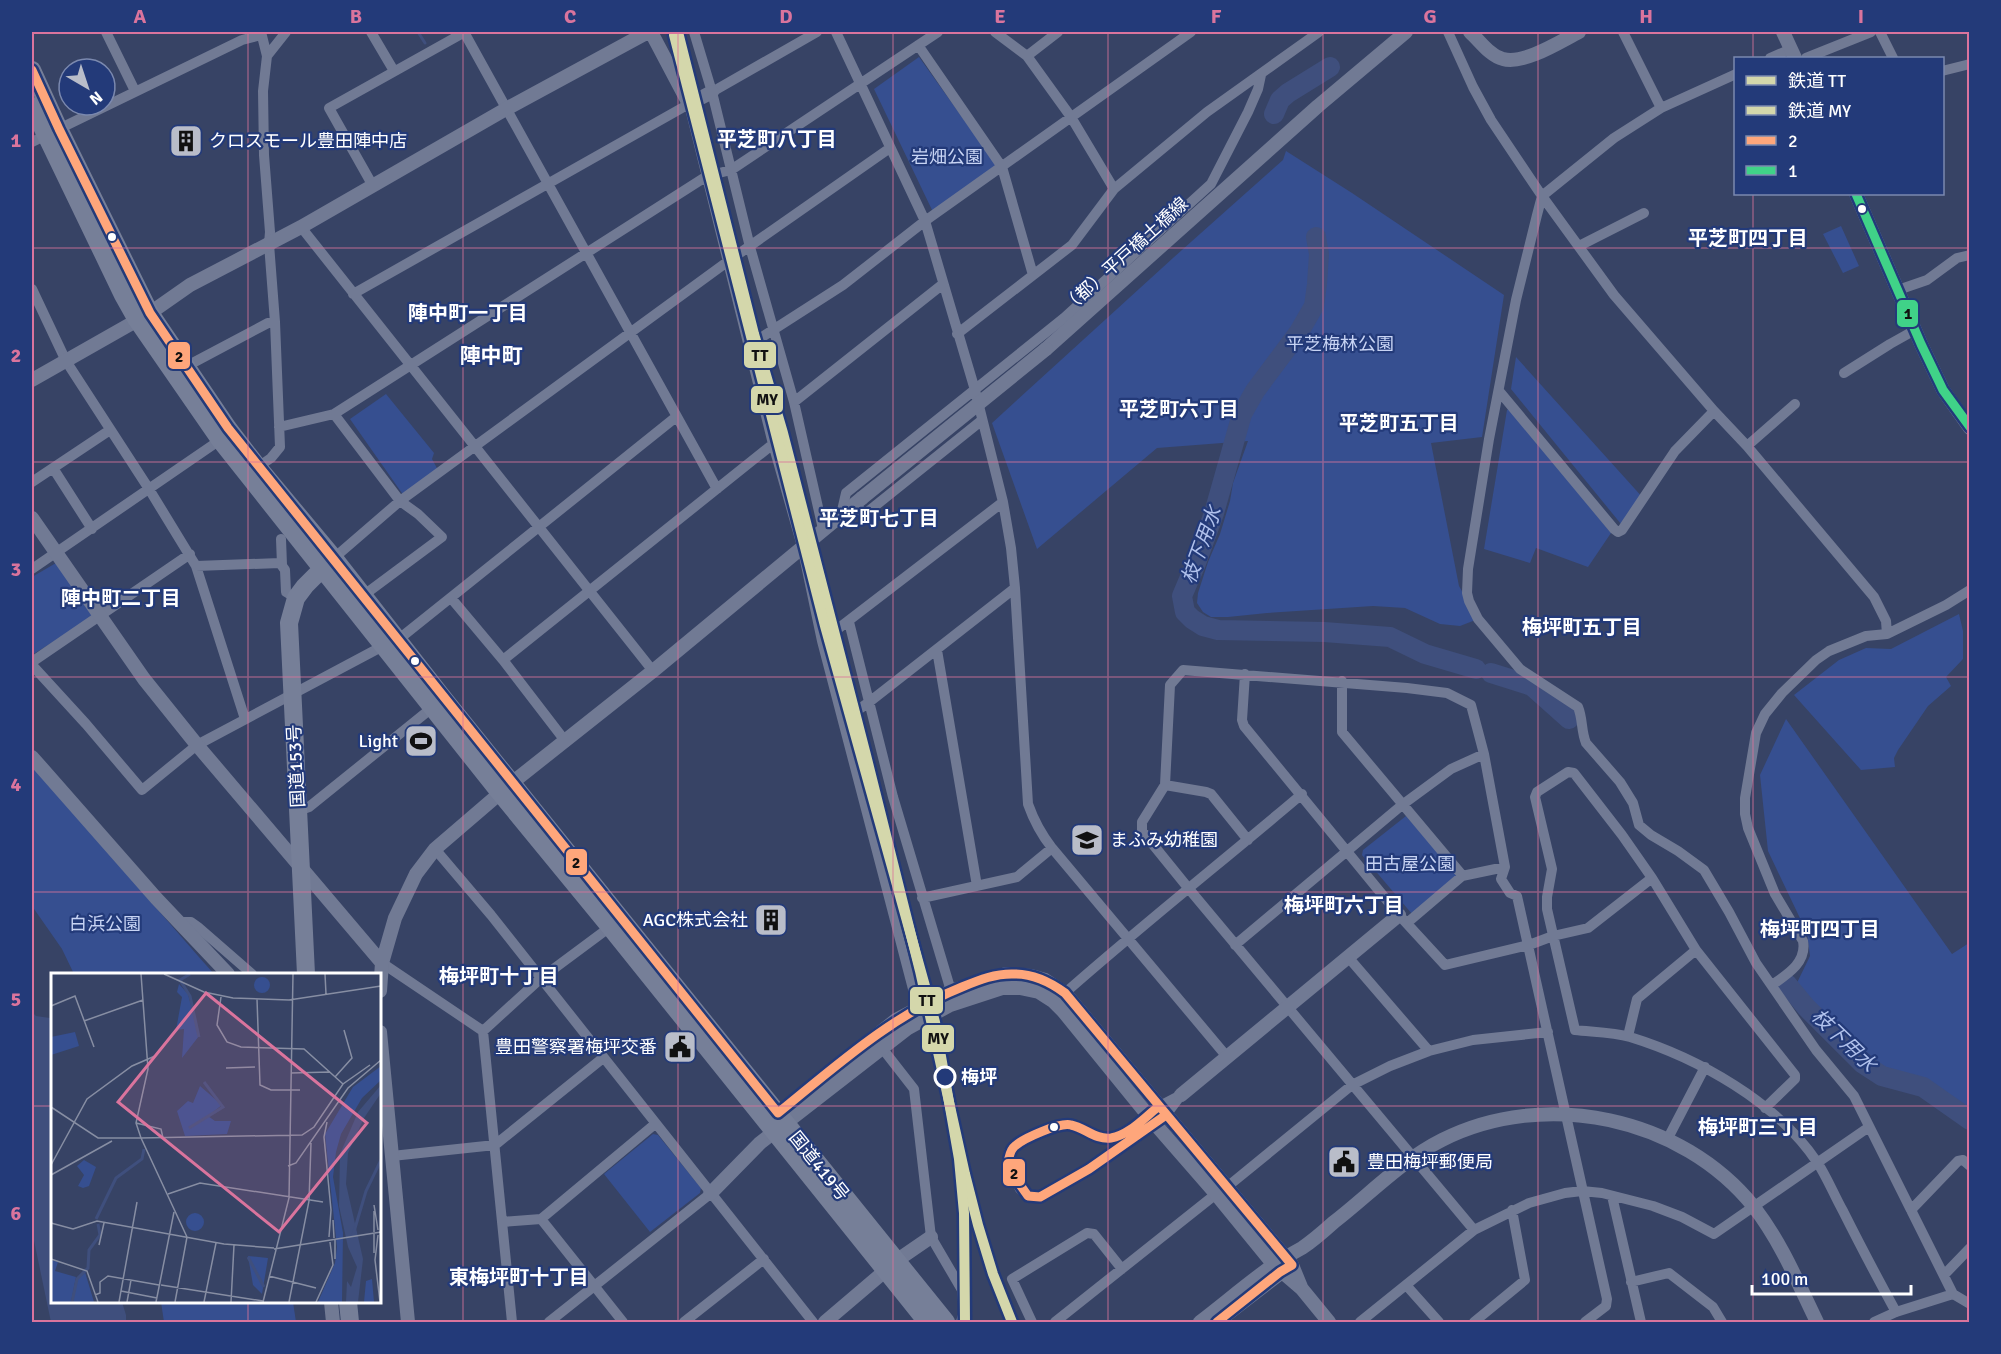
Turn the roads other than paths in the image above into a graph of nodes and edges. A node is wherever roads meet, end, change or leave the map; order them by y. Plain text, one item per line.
1 (106, 32) edge
2 (286, 32) edge
3 (371, 32) edge
4 (464, 32) edge
5 (650, 32) edge
6 (694, 32) edge
7 (817, 32) edge
8 (836, 32) edge
9 (938, 32) edge
10 (995, 32) edge
11 (1058, 32) edge
12 (1191, 32) edge
13 (1319, 32) edge
14 (1406, 32) edge
15 (1448, 32) edge
16 (1470, 32) edge
17 (1579, 32) edge
18 (1623, 32) edge
19 (1783, 32) edge
20 (1871, 32) edge
21 (1880, 32) edge
22 (261, 33) edge
23 (918, 45) junction
24 (1793, 54) edge
25 (267, 56) junction
26 (1027, 56) junction
27 (1776, 57) edge
28 (1808, 57) edge
29 (1892, 57) edge
30 (1970, 64) edge
31 (32, 70) edge
32 (1944, 70) edge
33 (394, 71) junction
34 (1261, 75) junction
35 (1734, 75) edge
36 (861, 84) junction
37 (135, 91) junction
38 (712, 92) junction
39 (689, 104) junction
40 (32, 106) edge
41 (1661, 108) junction
42 (506, 109) junction
43 (1071, 117) junction
44 (45, 136) edge
45 (890, 148) junction
46 (1002, 167) junction
47 (731, 170) junction
48 (707, 176) junction
49 (548, 184) junction
50 (373, 186) junction
51 (1114, 189) junction
52 (1856, 195) edge
53 (1542, 196) junction
54 (1644, 213) dead end
55 (925, 221) junction
56 (301, 227) junction
57 (269, 244) junction
58 (1579, 246) junction
59 (750, 247) junction
60 (586, 253) junction
61 (1970, 255) edge
62 (727, 262) junction
63 (1033, 275) junction
64 (943, 284) junction
65 (32, 289) edge
66 (1898, 290) junction
67 (353, 294) junction
68 (144, 316) junction
69 (275, 322) junction
70 (774, 329) junction
71 (1915, 330) junction
72 (631, 332) junction
73 (957, 334) junction
74 (748, 345) junction
75 (66, 361) junction
76 (187, 366) junction
77 (411, 366) junction
78 (1844, 373) dead end
79 (32, 380) edge
80 (975, 390) junction
81 (1499, 391) junction
82 (794, 402) junction
83 (1796, 404) dead end
84 (1714, 411) junction
85 (334, 414) junction
86 (676, 417) junction
87 (981, 421) junction
88 (279, 427) junction
89 (1970, 428) edge
90 (110, 430) junction
91 (220, 440) junction
92 (773, 444) junction
93 (475, 446) junction
94 (1747, 446) junction
95 (258, 467) junction
96 (53, 468) junction
97 (32, 482) edge
98 (149, 489) junction
99 (717, 489) junction
100 (400, 501) junction
101 (857, 501) junction
102 (1003, 502) junction
103 (841, 515) junction
104 (32, 518) edge
105 (540, 526) junction
106 (92, 528) junction
107 (823, 529) junction
108 (281, 539) dead end
109 (802, 546) junction
110 (55, 553) junction
111 (190, 554) junction
112 (328, 563) junction
113 (282, 565) junction
114 (196, 566) junction
115 (32, 569) edge
116 (1015, 588) junction
117 (589, 590) junction
118 (1970, 590) edge
119 (364, 595) junction
120 (296, 598) junction
121 (452, 598) junction
122 (99, 616) junction
123 (849, 622) junction
124 (1887, 634) junction
125 (822, 641) junction
126 (391, 642) junction
127 (937, 650) junction
128 (502, 660) junction
129 (32, 664) edge
130 (653, 671) junction
131 (1245, 674) junction
132 (1342, 681) junction
133 (292, 694) junction
134 (868, 703) junction
135 (433, 707) junction
136 (245, 719) junction
137 (843, 720) junction
138 (566, 742) junction
139 (197, 745) junction
140 (1484, 754) junction
141 (32, 757) edge
142 (1166, 785) junction
143 (506, 788) junction
144 (1302, 794) junction
145 (1402, 805) junction
146 (298, 811) junction
147 (1640, 825) junction
148 (1622, 835) junction
149 (1248, 840) junction
150 (1052, 848) junction
151 (435, 849) junction
152 (1348, 851) junction
153 (300, 866) junction
154 (1505, 867) junction
155 (1462, 876) junction
156 (1652, 878) junction
157 (977, 886) junction
158 (1189, 889) junction
159 (922, 898) junction
160 (1403, 919) junction
161 (179, 922) junction
162 (610, 927) junction
163 (1553, 936) junction
164 (1127, 938) junction
165 (1235, 945) junction
166 (1529, 945) junction
167 (1696, 950) junction
168 (1348, 957) junction
169 (382, 963) junction
170 (226, 973) edge
171 (250, 973) edge
172 (306, 973) edge
173 (381, 977) edge
174 (540, 979) junction
175 (1772, 985) junction
176 (951, 991) junction
177 (1065, 993) junction
178 (1288, 1007) junction
179 (918, 1008) junction
180 (483, 1030) junction
181 (1548, 1032) junction
182 (1628, 1036) junction
183 (381, 1042) edge
184 (882, 1048) junction
185 (1430, 1051) junction
186 (603, 1058) junction
187 (1228, 1058) junction
188 (1705, 1067) junction
189 (1352, 1085) junction
190 (1181, 1095) joint
191 (1765, 1108) junction
192 (1566, 1114) junction
193 (1157, 1115) junction
194 (655, 1124) junction
195 (773, 1127) junction
196 (1869, 1127) junction
197 (1667, 1140) junction
198 (495, 1144) junction
199 (392, 1156) junction
200 (1414, 1157) junction
201 (1817, 1162) junction
202 (1970, 1167) edge
203 (1222, 1191) junction
204 (1582, 1191) junction
205 (710, 1194) junction
206 (1612, 1196) junction
207 (1753, 1207) junction
208 (1512, 1210) junction
209 (1911, 1210) junction
210 (541, 1219) junction
211 (502, 1222) junction
212 (1474, 1230) junction
213 (931, 1237) junction
214 (1970, 1248) edge
215 (764, 1259) junction
216 (1283, 1265) junction
217 (890, 1266) junction
218 (1122, 1269) junction
219 (1944, 1275) junction
220 (1631, 1282) junction
221 (593, 1285) junction
222 (1406, 1285) junction
223 (1953, 1294) junction
224 (331, 1303) edge
225 (348, 1303) edge
226 (1970, 1304) edge
227 (1896, 1312) junction
228 (333, 1323) edge
229 (350, 1323) edge
230 (408, 1323) edge
231 (512, 1323) edge
232 (549, 1323) edge
233 (623, 1323) edge
234 (684, 1323) edge
235 (813, 1323) edge
236 (825, 1323) edge
237 (927, 1323) edge
238 (946, 1323) edge
239 (961, 1323) edge
240 (1032, 1323) edge
241 (1055, 1323) edge
242 (1200, 1323) edge
243 (1217, 1323) edge
244 (1329, 1323) edge
245 (1360, 1323) edge
246 (1439, 1323) edge
247 (1474, 1323) edge
248 (1586, 1323) edge
249 (1641, 1323) edge
250 (1722, 1323) edge
251 (1816, 1323) edge
252 (1874, 1323) edge

1 - 37 street
2 - 25 street
3 - 33 street
4 - 33 street
4 - 42 street
5 - 39 street
5 - 42 street
6 - 38 street
7 - 38 street
8 - 36 street
9 - 23 street
10 - 26 street
11 - 26 street
12 - 43 street
13 - 34 street
14 - 101 street, （都）平戸橋土橋線, bridge
15 - 53 street
16 - 17 street
18 - 41 street
19 - 24 street
20 - 28 street
21 - 29 street
22 - 25 street
22 - 37 street
23 - 36 street
23 - 46 street
24 - 27 street
25 - 57 street
26 - 43 street
30 - 32 street
31 - 44 highway
33 - 50 street
34 - 51 street
34 - 80 street
35 - 41 street
36 - 45 street
36 - 47 street
37 - 44 street
38 - 39 street
38 - 47 street
39 - 48 street
39 - 49 street
40 - 44 highway
41 - 53 street
42 - 49 street
42 - 50 street
43 - 46 street
43 - 51 street
44 - 68 highway
45 - 55 street
45 - 59 street
46 - 55 street
46 - 63 street
47 - 48 street
47 - 59 street
48 - 60 street
48 - 62 street
49 - 60 street
49 - 67 street
50 - 56 street
51 - 63 street
52 - 66 street
53 - 58 street
53 - 81 street
54 - 58 street
55 - 64 street
55 - 70 street
56 - 57 street
56 - 67 street
57 - 68 street
57 - 69 street
58 - 84 street
59 - 62 street
59 - 70 street
60 - 72 street
60 - 77 street
61 - 66 street
62 - 72 street
62 - 74 street
63 - 73 street
64 - 73 street
64 - 82 street
65 - 75 street
66 - 71 street
67 - 77 street
68 - 75 street
68 - 76 highway
68 - 91 highway
69 - 76 street
69 - 88 street
70 - 74 street
70 - 82 street
71 - 78 street
71 - 89 street
72 - 86 street
72 - 93 street
73 - 80 street
74 - 92 street
75 - 79 street
75 - 90 street
76 - 95 highway
77 - 85 street
77 - 93 street
80 - 87 street
80 - 103 street
81 - 84 street
81 - 147 street
82 - 107 street
83 - 94 street
84 - 94 street
85 - 88 street
85 - 100 street
86 - 99 street
86 - 105 street
87 - 101 street
87 - 102 street
88 - 95 street
90 - 96 street
90 - 98 street
91 - 98 street
91 - 112 highway
92 - 99 street
92 - 109 street
93 - 100 street
93 - 105 street
94 - 124 street
95 - 112 highway
96 - 97 street
96 - 106 street
98 - 106 street
98 - 111 street
99 - 117 street
100 - 112 street
100 - 119 street
101 - 103 street, （都）平戸橋土橋線
102 - 116 street
102 - 123 street
103 - 107 street, （都）平戸橋土橋線
104 - 110 street
105 - 117 street
105 - 121 street
106 - 110 street
107 - 109 street, （都）平戸橋土橋線
108 - 113 street
109 - 125 street
109 - 130 street, （都）平戸橋土橋線
110 - 115 street
110 - 122 street
111 - 114 street
111 - 122 street
112 - 119 highway, 国道419号
112 - 120 highway, 国道153号
112 - 126 highway, 国道419号
113 - 114 street
113 - 120 street
114 - 136 street
116 - 127 street
116 - 150 street
117 - 128 street
117 - 130 street
118 - 124 street
119 - 126 highway, 国道419号
120 - 133 highway, 国道153号
121 - 126 street
121 - 128 street
122 - 129 street
122 - 139 street
123 - 125 street
123 - 134 street
124 - 175 street
125 - 137 street
126 - 133 street
126 - 135 highway, 国道419号
126 - 143 highway, 国道419号
127 - 134 street
127 - 157 street
128 - 138 street
129 - 139 street
130 - 138 street, （都）平戸橋土橋線
131 - 132 street
131 - 142 street
131 - 144 street
132 - 140 street
132 - 145 street
133 - 136 street
133 - 146 highway, 国道153号
134 - 137 street
134 - 159 street
135 - 143 highway, 国道419号
135 - 146 street
136 - 139 street
137 - 179 street
138 - 143 street, （都）平戸橋土橋線
139 - 153 street
140 - 145 street
140 - 154 street
141 - 161 street
142 - 149 street
142 - 158 street
143 - 151 street, （都）平戸橋土橋線
143 - 162 highway, 国道419号
143 - 195 highway, 国道419号
144 - 149 street
144 - 152 street
145 - 152 street
145 - 155 street
146 - 153 highway, 国道153号
147 - 148 street
147 - 175 street
148 - 156 street
148 - 163 street
149 - 158 street
150 - 157 street
150 - 164 street
151 - 169 street, （都）平戸橋土橋線
151 - 174 street
152 - 160 street
152 - 165 street
153 - 169 street
153 - 172 highway, 国道153号
154 - 155 street
154 - 166 street
155 - 160 street
156 - 163 street
156 - 167 street
157 - 159 street
158 - 164 street
158 - 165 street
159 - 176 street
160 - 166 street
160 - 168 street
161 - 170 street
161 - 171 street
162 - 174 street
162 - 195 highway, 国道419号
163 - 166 street
163 - 182 street
164 - 177 street
164 - 187 street
165 - 178 street
166 - 181 street
167 - 182 street
167 - 191 street
168 - 178 street
168 - 185 street
169 - 173 street, （都）平戸橋土橋線
169 - 180 street
174 - 180 street
174 - 186 street
175 - 196 street
176 - 177 street
176 - 179 street
177 - 193 street
178 - 187 street
178 - 189 street
179 - 195 street
180 - 198 street
181 - 185 street
181 - 192 street
182 - 188 street
183 - 199 street
184 - 193 street
184 - 195 street
184 - 213 street
185 - 189 street
186 - 194 street
186 - 198 street
187 - 190 street
188 - 191 street
188 - 197 street
189 - 200 street
189 - 203 street
190 - 193 street
191 - 201 street
192 - 197 street
192 - 200 street
192 - 204 street
193 - 193 street
193 - 203 street
194 - 205 street
194 - 210 street
195 - 205 street
195 - 217 highway, 国道419号
196 - 201 street
196 - 209 street
197 - 207 street
198 - 199 street
198 - 211 street
199 - 230 street
200 - 212 street
200 - 216 street
201 - 207 street
201 - 227 street
202 - 209 street
203 - 216 street
203 - 218 street
204 - 206 street
204 - 208 street
204 - 248 street
205 - 215 street
205 - 221 street
206 - 207 street
206 - 220 street
207 - 251 street
208 - 212 street
208 - 247 street
209 - 219 street
210 - 211 street
210 - 221 street
211 - 231 street
212 - 222 street
213 - 217 street
213 - 239 street
214 - 219 street
215 - 234 street
215 - 235 street
216 - 242 street
216 - 243 street
216 - 244 street
217 - 236 street
217 - 237 highway, 国道419号
217 - 238 highway, 国道419号
218 - 240 street
218 - 241 street
219 - 223 street
220 - 249 street
220 - 250 street
221 - 232 street
221 - 233 street
222 - 245 street
222 - 246 street
223 - 226 street
223 - 227 street
224 - 228 street
225 - 229 highway
227 - 252 street

